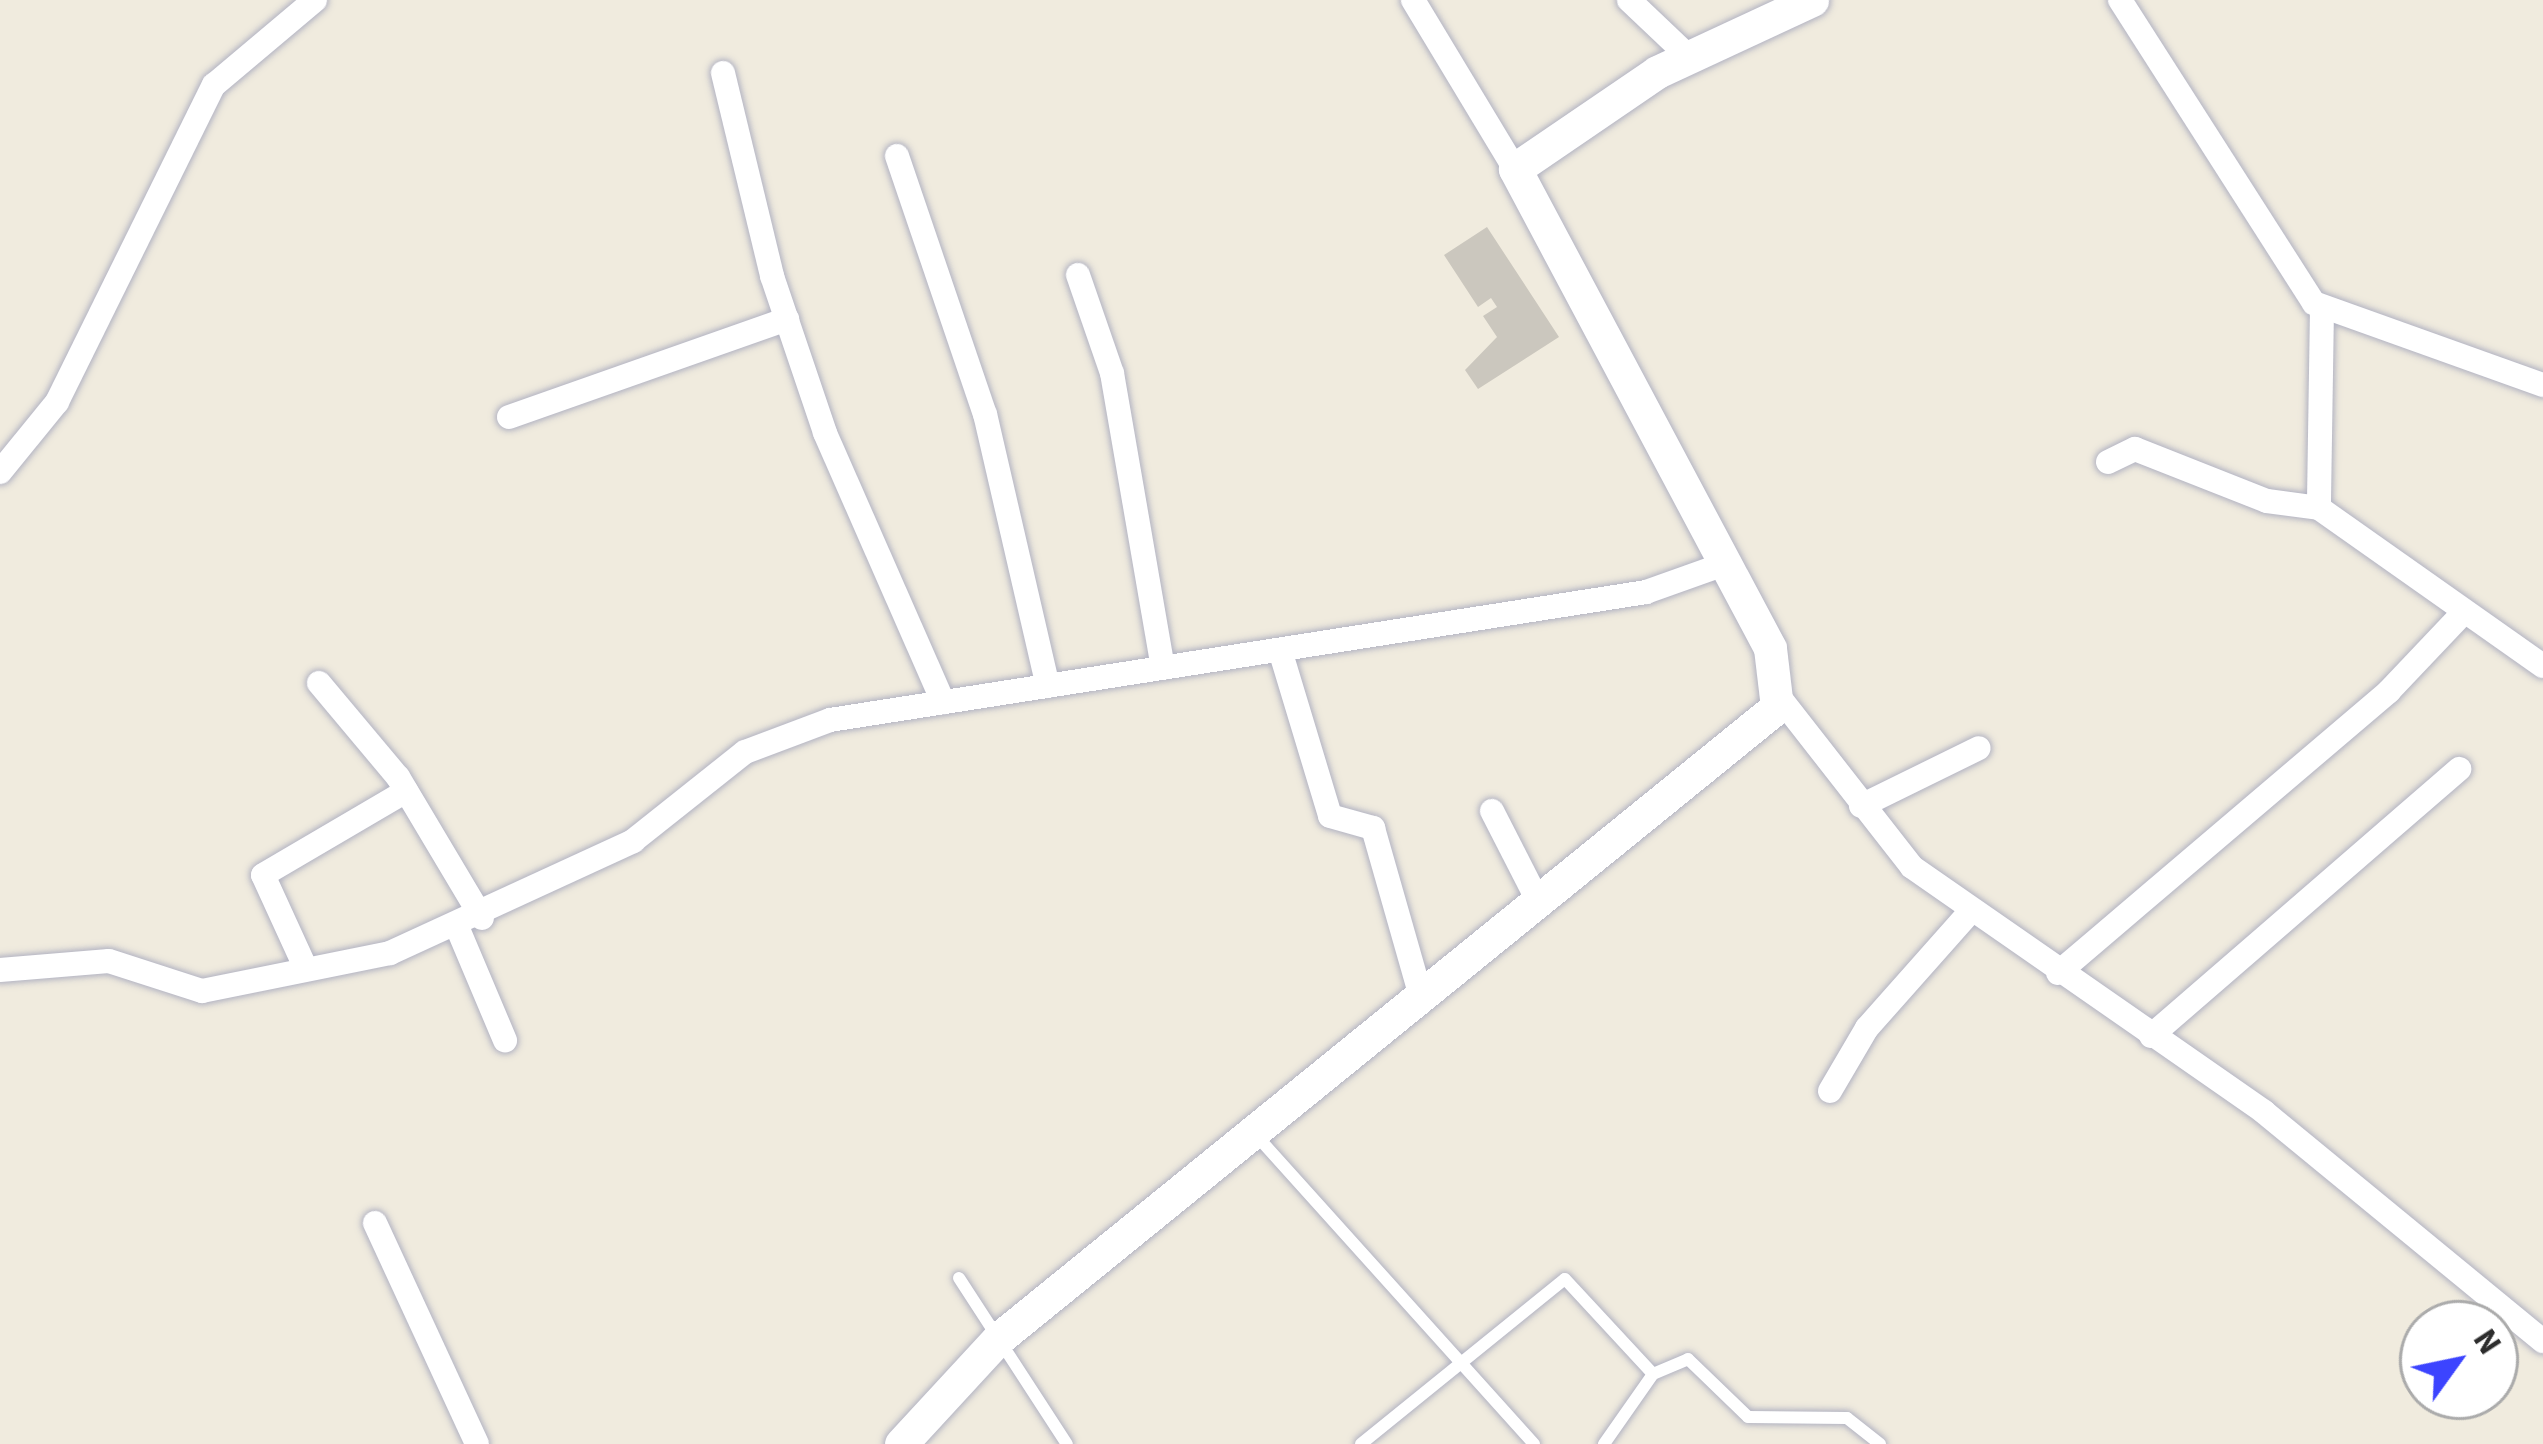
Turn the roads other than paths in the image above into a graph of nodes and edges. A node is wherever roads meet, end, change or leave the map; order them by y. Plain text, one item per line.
1 (315, 0) edge
2 (1414, 0) edge
3 (1629, 0) edge
4 (1812, 0) edge
5 (2120, 0) edge
6 (1689, 57) junction
7 (723, 73) dead end
8 (897, 156) dead end
9 (1515, 169) junction
10 (1078, 275) dead end
11 (2322, 310) junction
12 (787, 320) junction
13 (2543, 385) edge
14 (509, 417) dead end
15 (2108, 462) dead end
16 (0, 472) edge
17 (2318, 508) junction
18 (1722, 565) junction
19 (2464, 612) junction
20 (1280, 650) junction
21 (2543, 666) edge
22 (1163, 668) junction
23 (319, 683) dead end
24 (1048, 686) junction
25 (1780, 698) junction
26 (943, 702) junction
27 (1979, 748) dead end
28 (2459, 769) dead end
29 (406, 790) junction
30 (1861, 806) junction
31 (1492, 811) dead end
32 (1539, 903) junction
33 (1969, 913) junction
34 (482, 918) junction
35 (458, 929) junction
36 (1, 970) edge
37 (306, 970) junction
38 (2059, 973) junction
39 (1421, 997) junction
40 (2152, 1036) junction
41 (505, 1040) dead end
42 (1830, 1091) dead end
43 (1255, 1133) junction
44 (375, 1223) dead end
45 (959, 1278) dead end
46 (998, 1339) junction
47 (2543, 1341) edge
48 (1457, 1359) junction
49 (1653, 1374) junction
50 (477, 1444) edge
51 (902, 1444) edge
52 (1067, 1444) edge
53 (1361, 1444) edge
54 (1534, 1444) edge
55 (1604, 1444) edge
56 (1880, 1444) edge

1 - 16 street
2 - 9 street
3 - 6 street
4 - 6 main road
5 - 11 street
6 - 9 main road
7 - 12 street
8 - 24 street
9 - 18 main road
10 - 22 street
11 - 13 street
11 - 17 street
12 - 14 street
12 - 26 street
15 - 17 street
17 - 19 street
18 - 20 street
18 - 25 main road
19 - 21 street
19 - 38 street
20 - 22 street
20 - 39 street
22 - 24 street
23 - 29 street
24 - 26 street
25 - 30 street
25 - 32 main road
26 - 34 street
27 - 30 street
28 - 40 street
29 - 34 street
29 - 37 street
30 - 33 street
31 - 32 street
32 - 39 main road
33 - 38 street
33 - 42 street
34 - 35 street
35 - 37 street
35 - 41 street
36 - 37 street
38 - 40 street
39 - 43 main road
40 - 47 street
43 - 46 main road
43 - 48 lane
44 - 50 street
45 - 46 lane
46 - 51 main road
46 - 52 lane
48 - 49 lane
48 - 53 lane
48 - 54 lane
49 - 55 lane
49 - 56 lane

